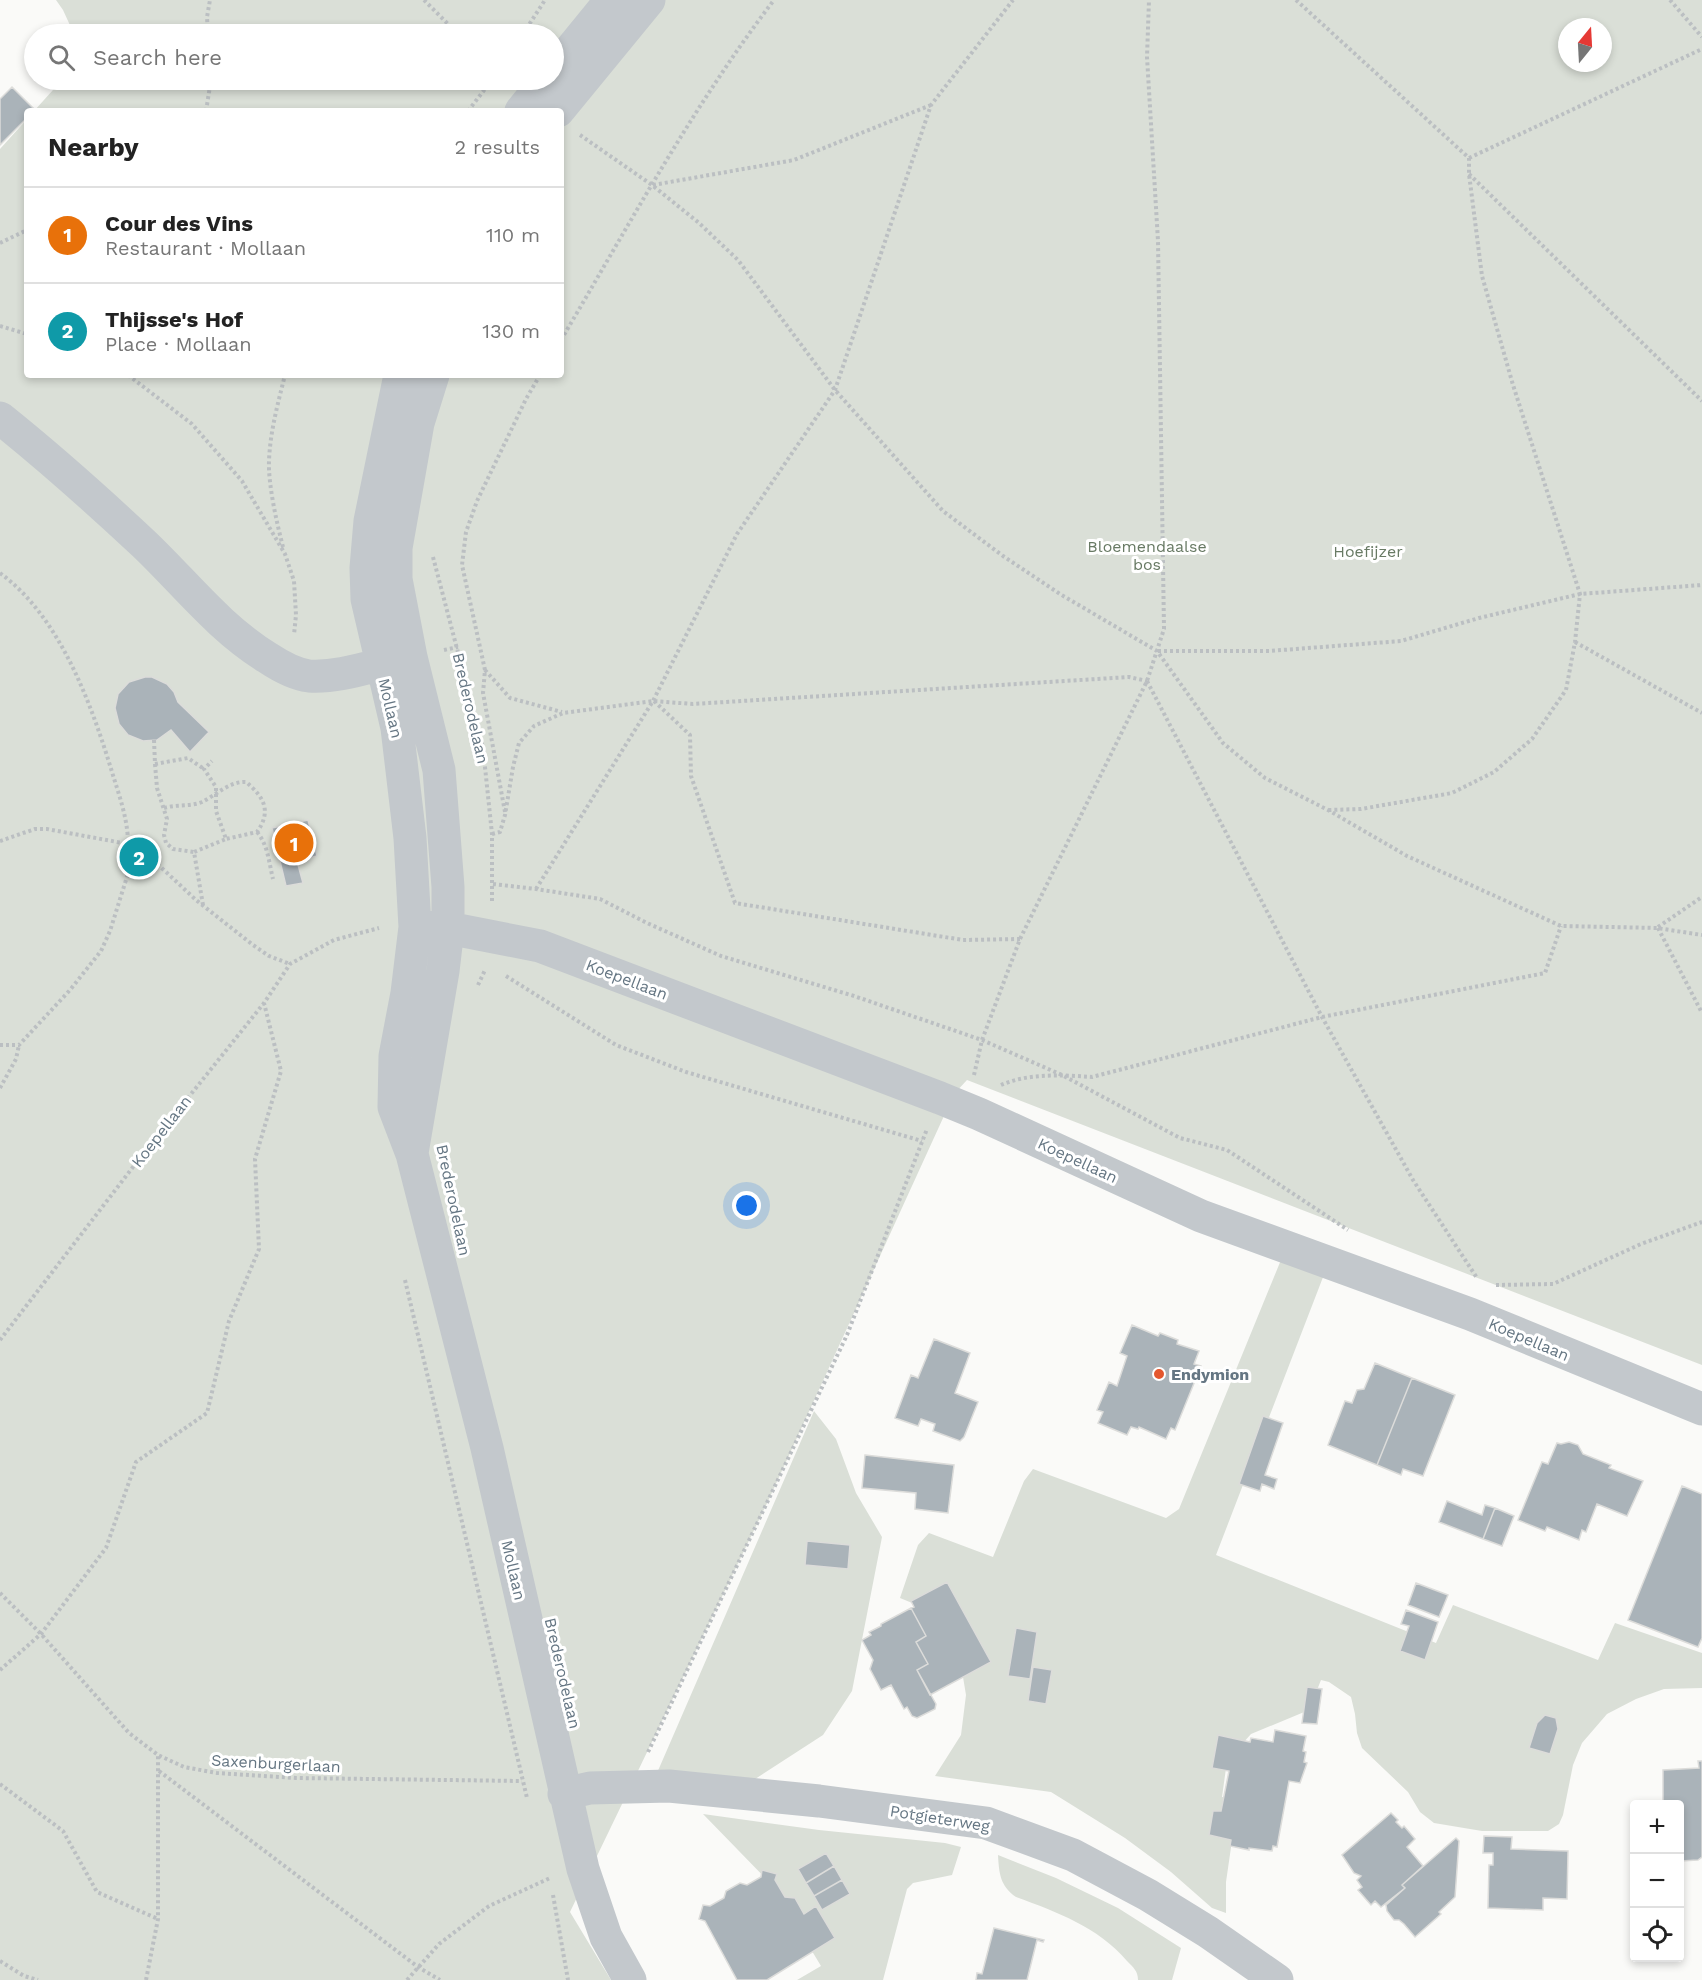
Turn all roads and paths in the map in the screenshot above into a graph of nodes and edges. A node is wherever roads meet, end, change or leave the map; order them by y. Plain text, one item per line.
1 (210, 0) edge
2 (424, 0) edge
3 (545, 0) edge
4 (611, 0) edge
5 (650, 0) edge
6 (774, 0) edge
7 (1013, 0) edge
8 (1149, 0) edge
9 (1296, 0) edge
10 (1670, 0) edge
11 (207, 24) edge
12 (448, 24) edge
13 (529, 24) edge
14 (1702, 37) edge
15 (1702, 49) edge
16 (564, 58) edge
17 (209, 90) edge
18 (484, 90) edge
19 (538, 90) edge
20 (931, 105) junction
21 (206, 108) edge
22 (470, 108) edge
23 (524, 108) edge
24 (567, 121) edge
25 (1469, 158) junction
26 (1469, 174) junction
27 (652, 185) junction
28 (24, 231) edge
29 (0, 243) edge
30 (0, 326) edge
31 (24, 333) edge
32 (564, 335) edge
33 (132, 378) edge
34 (284, 378) edge
35 (399, 378) edge
36 (432, 378) edge
37 (538, 378) edge
38 (834, 390) junction
39 (1702, 401) edge
40 (0, 418) edge
41 (432, 549) dead end
42 (285, 554) junction
43 (0, 573) edge
44 (1702, 585) edge
45 (1580, 594) junction
46 (1575, 642) junction
47 (1157, 651) junction
48 (396, 660) junction
49 (485, 670) junction
50 (291, 671) junction
51 (1147, 681) junction
52 (653, 701) junction
53 (562, 713) junction
54 (1702, 713) edge
55 (154, 741) dead end
56 (212, 761) dead end
57 (155, 764) junction
58 (204, 769) junction
59 (216, 793) junction
60 (164, 808) junction
61 (1328, 810) junction
62 (505, 815) junction
63 (257, 832) junction
64 (492, 834) junction
65 (226, 839) junction
66 (0, 841) edge
67 (128, 844) junction
68 (194, 852) junction
69 (136, 854) junction
70 (273, 879) dead end
71 (493, 884) junction
72 (536, 889) junction
73 (1702, 897) edge
74 (204, 906) junction
75 (1561, 926) junction
76 (414, 927) junction
77 (448, 928) junction
78 (1658, 928) junction
79 (371, 929) dead end
80 (1702, 935) edge
81 (1020, 939) junction
82 (488, 951) junction
83 (290, 964) junction
84 (474, 993) dead end
85 (264, 1003) junction
86 (1702, 1013) edge
87 (1322, 1017) junction
88 (982, 1040) junction
89 (0, 1045) edge
90 (19, 1045) junction
91 (1062, 1075) junction
92 (0, 1088) edge
93 (961, 1107) junction
94 (922, 1141) junction
95 (412, 1154) junction
96 (1702, 1222) edge
97 (1354, 1234) dead end
98 (1472, 1281) dead end
99 (1476, 1300) junction
100 (0, 1340) edge
101 (1702, 1409) edge
102 (0, 1593) edge
103 (41, 1635) junction
104 (0, 1670) edge
105 (158, 1755) junction
106 (159, 1771) junction
107 (562, 1783) junction
108 (0, 1784) edge
109 (631, 1786) junction
110 (583, 1869) junction
111 (158, 1919) junction
112 (0, 1961) edge
113 (418, 1967) junction
114 (38, 1980) edge
115 (146, 1980) edge
116 (407, 1980) edge
117 (440, 1980) edge
118 (630, 1980) edge
119 (1277, 1980) edge

1 - 11 path
2 - 12 path
3 - 13 path
4 - 16 street
5 - 24 street
6 - 27 path
7 - 20 path
8 - 47 path
9 - 25 path
10 - 14 path
15 - 25 path
17 - 21 path
18 - 22 path
19 - 23 street
20 - 27 path
20 - 38 path
24 - 27 path
25 - 26 path
26 - 39 path
26 - 45 path
27 - 32 path
27 - 38 path
28 - 29 path
30 - 31 path
33 - 42 path
34 - 42 path
35 - 48 street
36 - 48 street
37 - 49 path
38 - 47 path
38 - 52 path
40 - 50 street, Mollaan
41 - 64 path, Brederodelaan
42 - 50 path
43 - 67 path
44 - 45 path
45 - 46 path
45 - 47 path
46 - 54 path
46 - 61 path
47 - 51 path
47 - 61 path
48 - 50 street, Mollaan
48 - 76 street, Mollaan
48 - 77 street, Mollaan
49 - 53 path
49 - 62 path
51 - 52 path
51 - 81 path
51 - 87 path
52 - 53 path
52 - 72 path
52 - 81 path
53 - 62 path
55 - 57 path
56 - 58 path
57 - 58 path
57 - 60 path
58 - 59 path
59 - 60 path
59 - 63 path
59 - 65 path
60 - 68 path
61 - 75 path
62 - 64 path
63 - 65 path
63 - 70 path
64 - 71 path, Brederodelaan
65 - 68 path
66 - 67 path
67 - 69 path
68 - 74 path
69 - 74 path
69 - 90 path
71 - 72 path
71 - 82 path, Brederodelaan
72 - 88 path
73 - 78 path
74 - 83 path
75 - 78 path
75 - 87 path
76 - 77 street, Koepellaan
76 - 95 street, Mollaan
77 - 82 street, Koepellaan
77 - 95 street, Mollaan
78 - 80 path
78 - 86 path
79 - 83 path, Koepellaan
81 - 88 path
82 - 84 path, Brederodelaan
82 - 93 street, Koepellaan
82 - 94 path
83 - 85 path, Koepellaan
85 - 100 path, Koepellaan
85 - 103 path
87 - 91 path
87 - 99 path
88 - 91 path
88 - 93 path
89 - 90 path
90 - 92 path
91 - 93 path
91 - 97 path
93 - 94 path
93 - 99 street, Koepellaan
94 - 109 path
95 - 107 street, Mollaan
96 - 99 path
98 - 99 path
99 - 101 street, Koepellaan
102 - 103 path, Saxenburgerlaan
103 - 104 path
103 - 105 path, Saxenburgerlaan
105 - 106 path
105 - 107 path, Saxenburgerlaan
106 - 111 path
106 - 113 path
107 - 109 street, Potgieterweg
107 - 110 street, Mollaan
108 - 111 path
109 - 119 street, Potgieterweg
110 - 113 path
110 - 118 street, Mollaan
111 - 115 path
112 - 114 path
113 - 116 path
113 - 117 path

